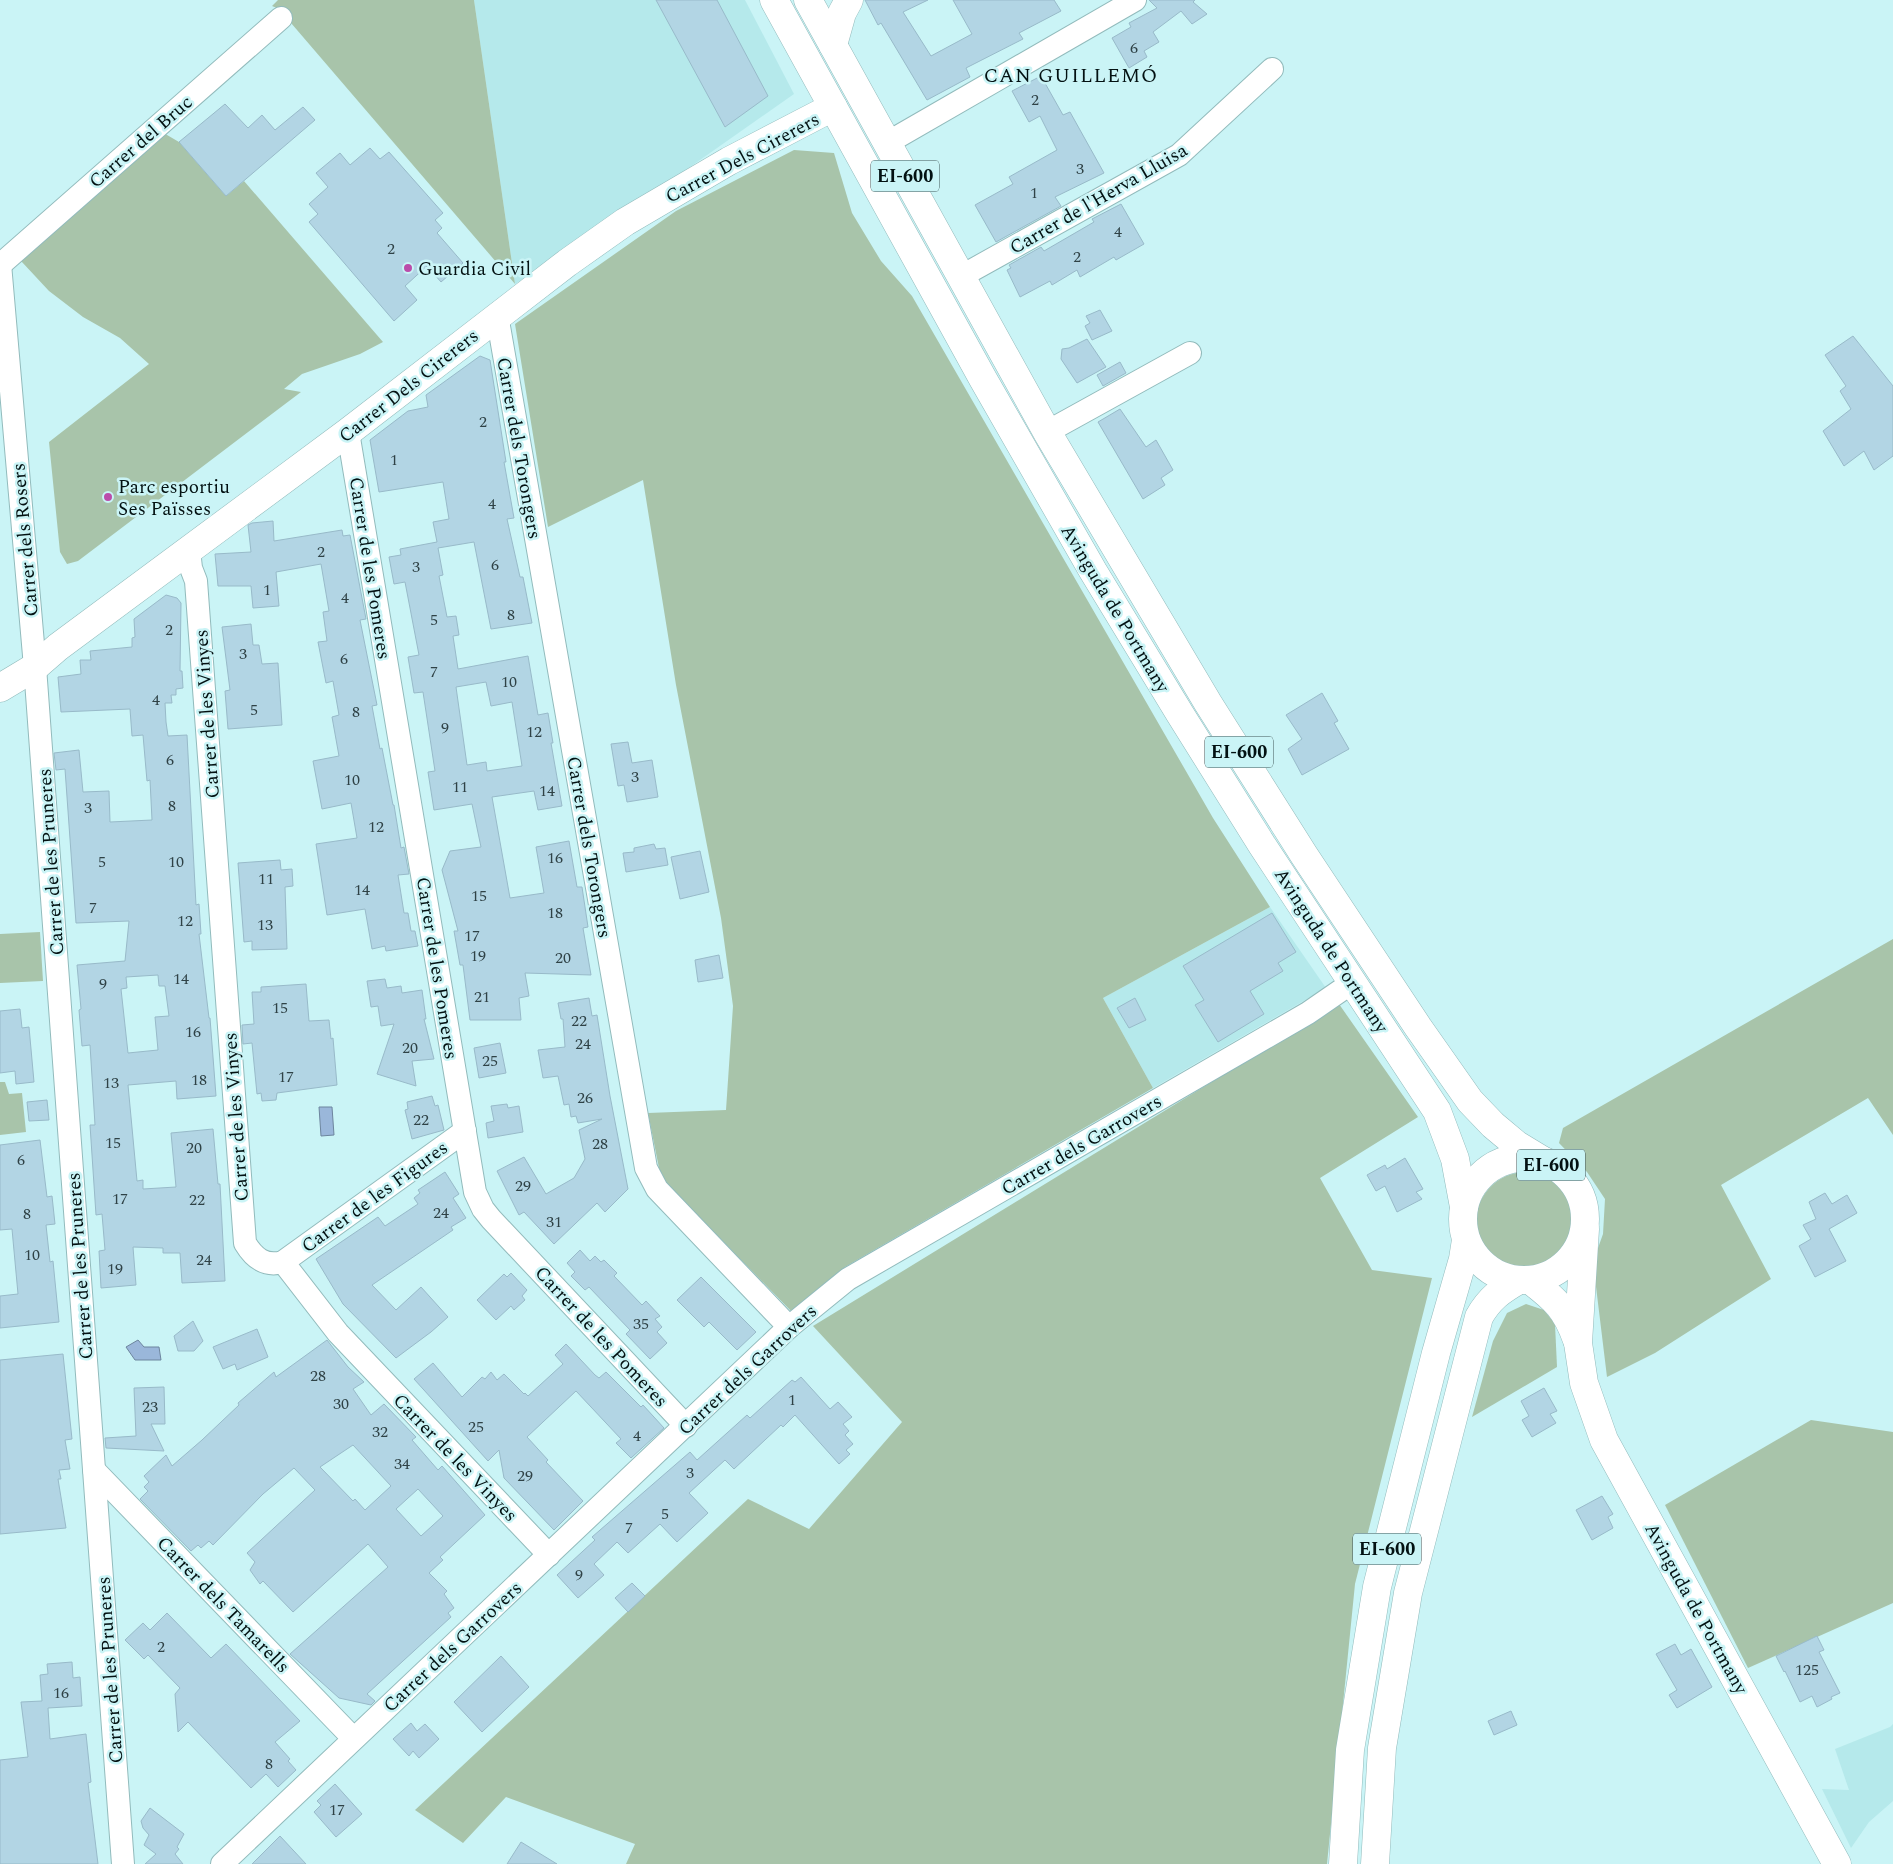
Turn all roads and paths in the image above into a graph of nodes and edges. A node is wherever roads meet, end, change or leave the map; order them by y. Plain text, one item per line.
1 (774, 0) edge
2 (808, 0) edge
3 (849, 0) edge
4 (1134, 0) edge
5 (281, 18) dead end
6 (833, 45) junction
7 (1272, 69) dead end
8 (833, 107) junction
9 (887, 143) junction
10 (0, 264) edge
11 (960, 277) junction
12 (498, 315) junction
13 (1190, 353) dead end
14 (7, 430) edge
15 (348, 432) junction
16 (1047, 432) junction
17 (189, 550) junction
18 (35, 667) junction
19 (0, 688) edge
20 (1353, 982) junction
21 (465, 1131) junction
22 (1545, 1162) junction
23 (1464, 1207) junction
24 (1585, 1229) junction
25 (1466, 1240) junction
26 (283, 1262) junction
27 (1524, 1280) junction
28 (789, 1327) junction
29 (1578, 1343) junction
30 (686, 1426) junction
31 (94, 1470) junction
32 (549, 1555) junction
33 (353, 1738) junction
34 (123, 1864) edge
35 (222, 1864) edge
36 (1343, 1864) edge
37 (1375, 1864) edge
38 (1837, 1864) edge

1 - 8 main road, Avinguda de Portmany / EI-600
2 - 6 main road, Avinguda de Portmany / EI-600
3 - 6 main road
4 - 9 street
5 - 10 street, Carrer del Bruc
6 - 9 main road, Avinguda de Portmany / EI-600
7 - 11 street, Carrer de l'Herva Lluisa
8 - 12 main road, Carrer Dels Cirerers
8 - 20 main road, Avinguda de Portmany / EI-600
9 - 11 main road, Avinguda de Portmany / EI-600
10 - 14 street, Carrer dels Rosers
11 - 16 main road, Avinguda de Portmany / EI-600
12 - 15 main road, Carrer Dels Cirerers
12 - 28 street, Carrer dels Torongers
13 - 16 street
14 - 18 street, Carrer dels Rosers
15 - 17 main road, Carrer Dels Cirerers
15 - 21 street, Carrer de les Pomeres
16 - 22 main road, Avinguda de Portmany / EI-600
17 - 18 main road, Carrer Dels Cirerers
17 - 26 street, Carrer de les Vinyes
18 - 19 main road, Carrer Dels Cirerers
18 - 31 street, Carrer de les Pruneres
20 - 23 main road, Avinguda de Portmany / EI-600
20 - 28 street, Carrer dels Garrovers
21 - 26 street, Carrer de les Figures
21 - 30 street, Carrer de les Pomeres
22 - 23 main road, EI-600
22 - 24 main road, EI-600
23 - 25 main road, EI-600
24 - 27 main road, EI-600
24 - 29 main road, Avinguda de Portmany
25 - 27 main road, EI-600
25 - 36 main road, EI-600
26 - 32 street, Carrer de les Vinyes
27 - 29 main road, Avinguda de Portmany
27 - 37 main road, EI-600
28 - 30 street, Carrer dels Garrovers
29 - 38 main road, Avinguda de Portmany
30 - 32 street, Carrer dels Garrovers
31 - 33 street, Carrer dels Tamarells
31 - 34 street, Carrer de les Pruneres
32 - 33 street, Carrer dels Garrovers
33 - 35 street, Carrer dels Garrovers

